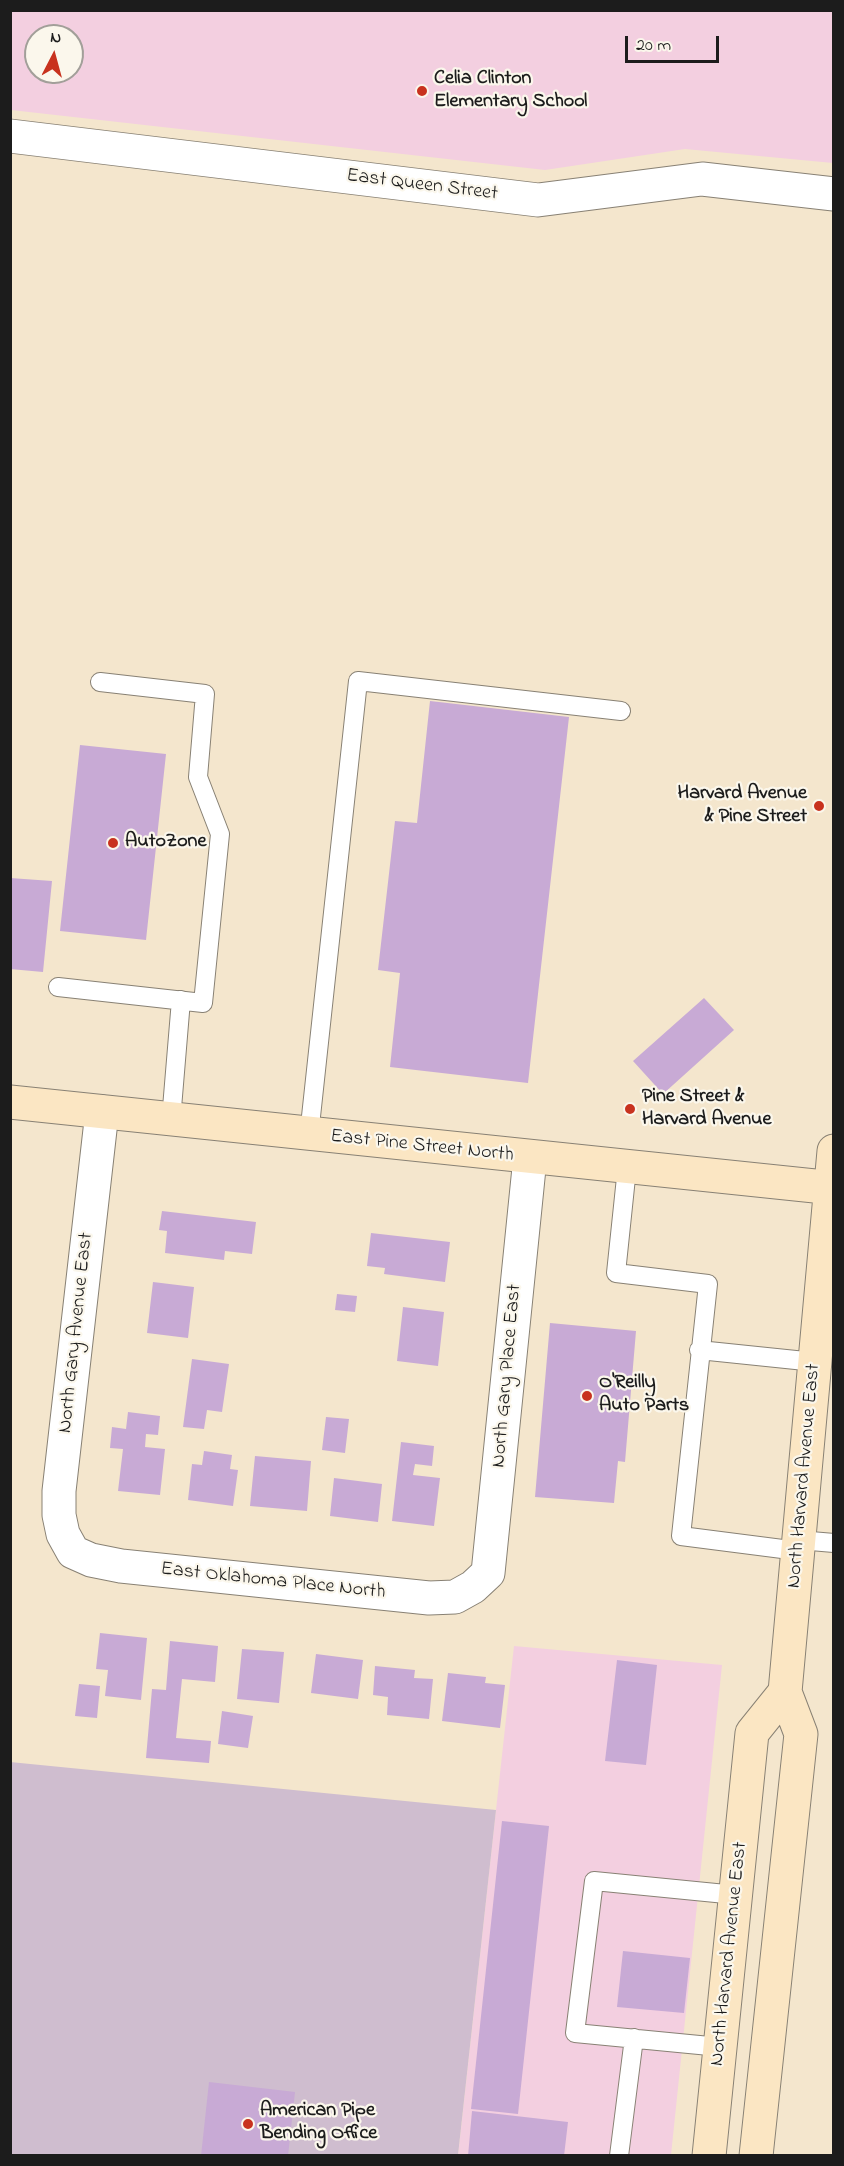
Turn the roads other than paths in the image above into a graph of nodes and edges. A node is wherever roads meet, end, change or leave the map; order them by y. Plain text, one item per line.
1 (10, 136) edge
2 (834, 195) edge
3 (100, 682) dead end
4 (621, 711) dead end
5 (58, 987) dead end
6 (181, 1000) junction
7 (10, 1102) edge
8 (102, 1112) junction
9 (171, 1119) junction
10 (309, 1135) junction
11 (834, 1151) edge
12 (530, 1158) junction
13 (627, 1168) junction
14 (833, 1188) edge
15 (699, 1350) junction
16 (821, 1380) edge
17 (834, 1543) edge
18 (799, 1545) junction
19 (73, 1552) joint
20 (472, 1587) joint
21 (785, 1692) junction
22 (736, 1894) junction
23 (634, 2038) junction
24 (720, 2047) junction
25 (767, 2052) junction
26 (619, 2156) edge
27 (709, 2156) edge
28 (756, 2156) edge

1 - 2 street, East Queen Street
3 - 6 lane
4 - 10 lane
5 - 6 lane
6 - 9 lane
7 - 8 main road, East Pine Street North
8 - 9 main road, East Pine Street North
8 - 19 street, North Gary Avenue East
9 - 10 main road, East Pine Street North
10 - 12 main road, East Pine Street North
11 - 14 main road, North Harvard Avenue East
12 - 13 main road, East Pine Street North
12 - 20 street, North Gary Place East
13 - 14 main road, East Pine Street North
13 - 15 lane
14 - 16 main road, North Harvard Avenue East
15 - 16 lane
15 - 18 lane
16 - 18 main road, North Harvard Avenue East
17 - 18 lane
18 - 21 main road, North Harvard Avenue East
19 - 20 street, East Oklahoma Place North
21 - 22 main road, North Harvard Avenue East
21 - 25 main road, North Harvard Avenue East
22 - 23 lane
22 - 24 main road, North Harvard Avenue East
23 - 24 lane
23 - 26 lane
24 - 25 main road
24 - 27 main road, North Harvard Avenue East
25 - 28 main road, North Harvard Avenue East

